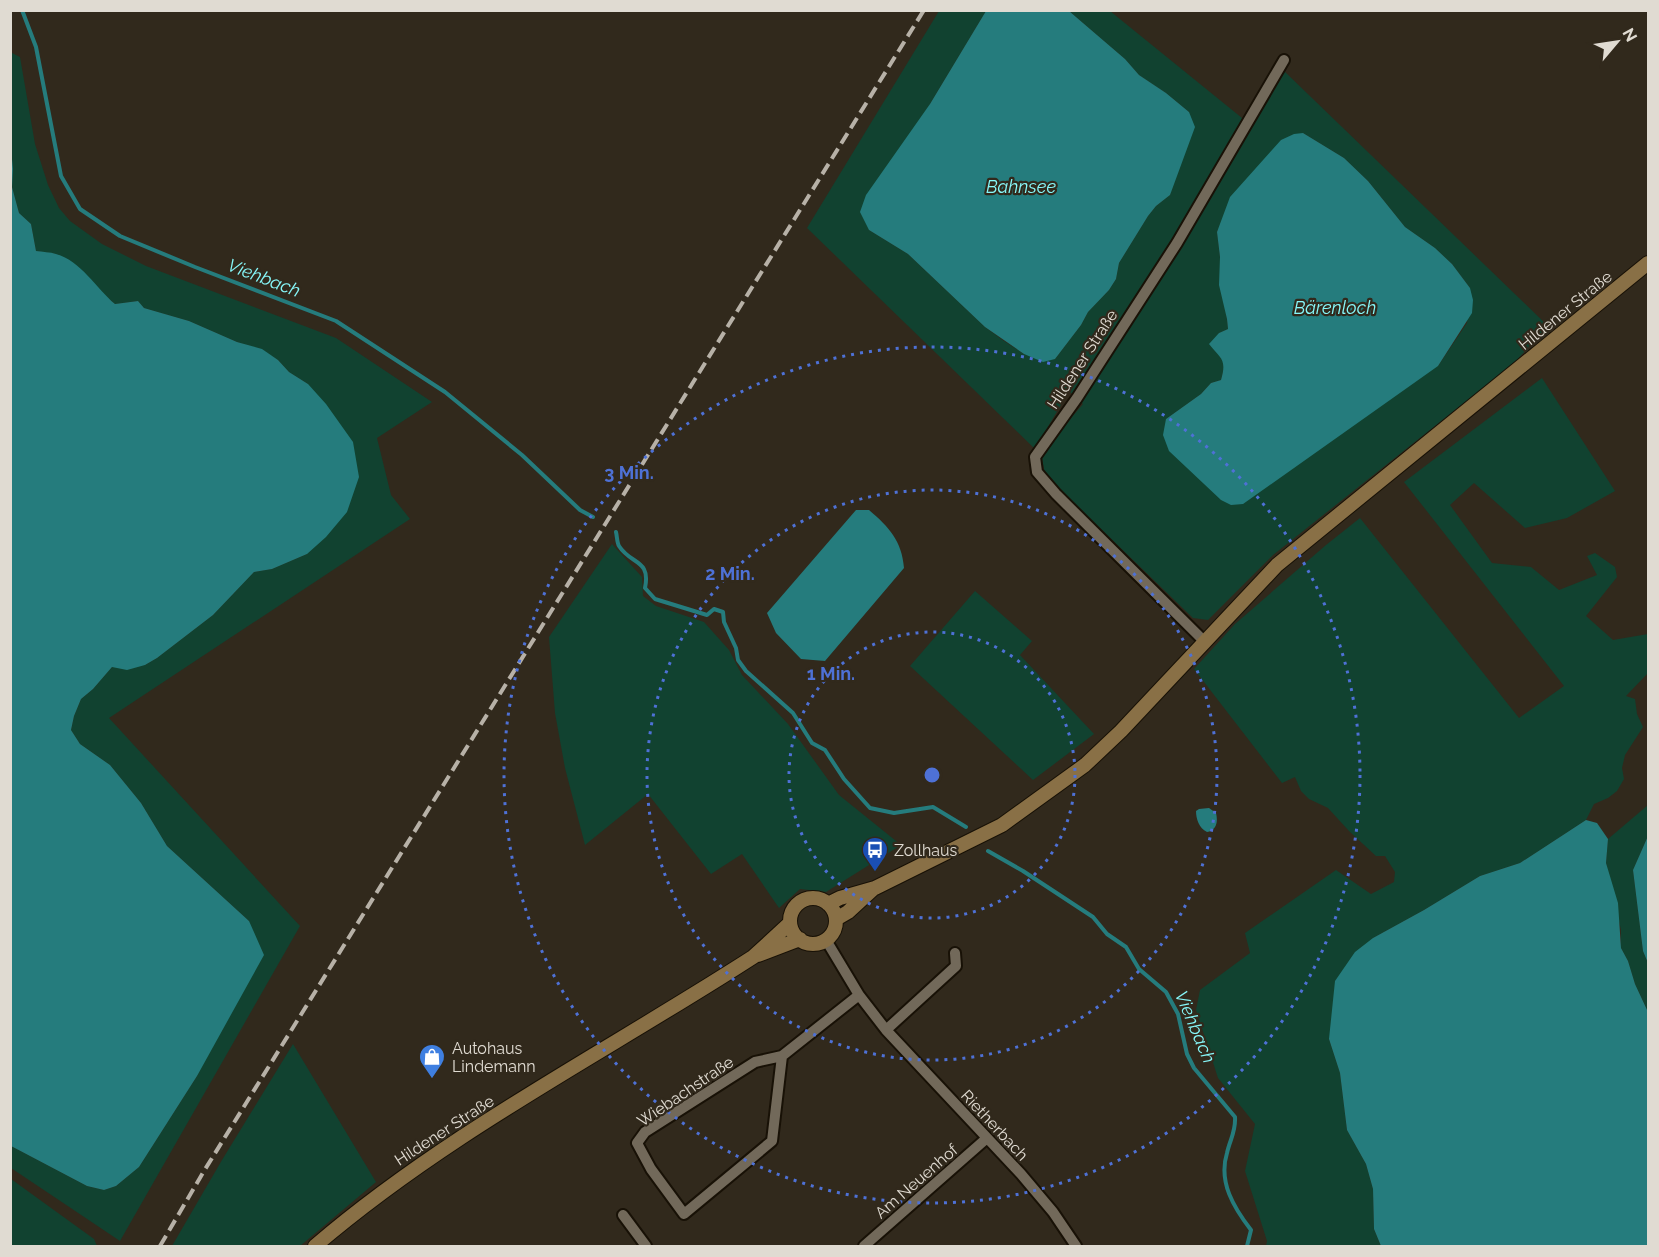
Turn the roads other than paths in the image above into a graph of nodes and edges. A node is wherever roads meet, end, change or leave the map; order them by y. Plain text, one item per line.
1 (1284, 60) dead end
2 (1648, 263) edge
3 (1204, 641) junction
4 (874, 888) junction
5 (828, 904) junction
6 (836, 919) junction
7 (790, 923) junction
8 (800, 939) junction
9 (826, 940) junction
10 (955, 953) dead end
11 (753, 957) junction
12 (859, 995) junction
13 (886, 1030) junction
14 (782, 1056) junction
15 (987, 1138) junction
16 (623, 1215) dead end
17 (315, 1246) edge
18 (646, 1246) edge
19 (864, 1246) edge
20 (1076, 1246) edge

1 - 3 street, Hildener Straße
2 - 3 main road, Hildener Straße
3 - 4 main road, Hildener Straße
4 - 5 main road, Hildener Straße
4 - 6 main road, Hildener Straße
5 - 6 main road
5 - 7 main road
6 - 9 main road
7 - 8 main road
7 - 11 main road, Hildener Straße
8 - 9 main road
8 - 11 main road, Hildener Straße
9 - 12 street, Rietherbach
10 - 13 street
11 - 17 main road, Hildener Straße
12 - 13 street, Rietherbach
12 - 14 street, Wiebachstraße
13 - 15 street, Rietherbach
14 - 14 street, Wiebachstraße
15 - 19 street, Am Neuenhof
15 - 20 street, Rietherbach
16 - 18 street

